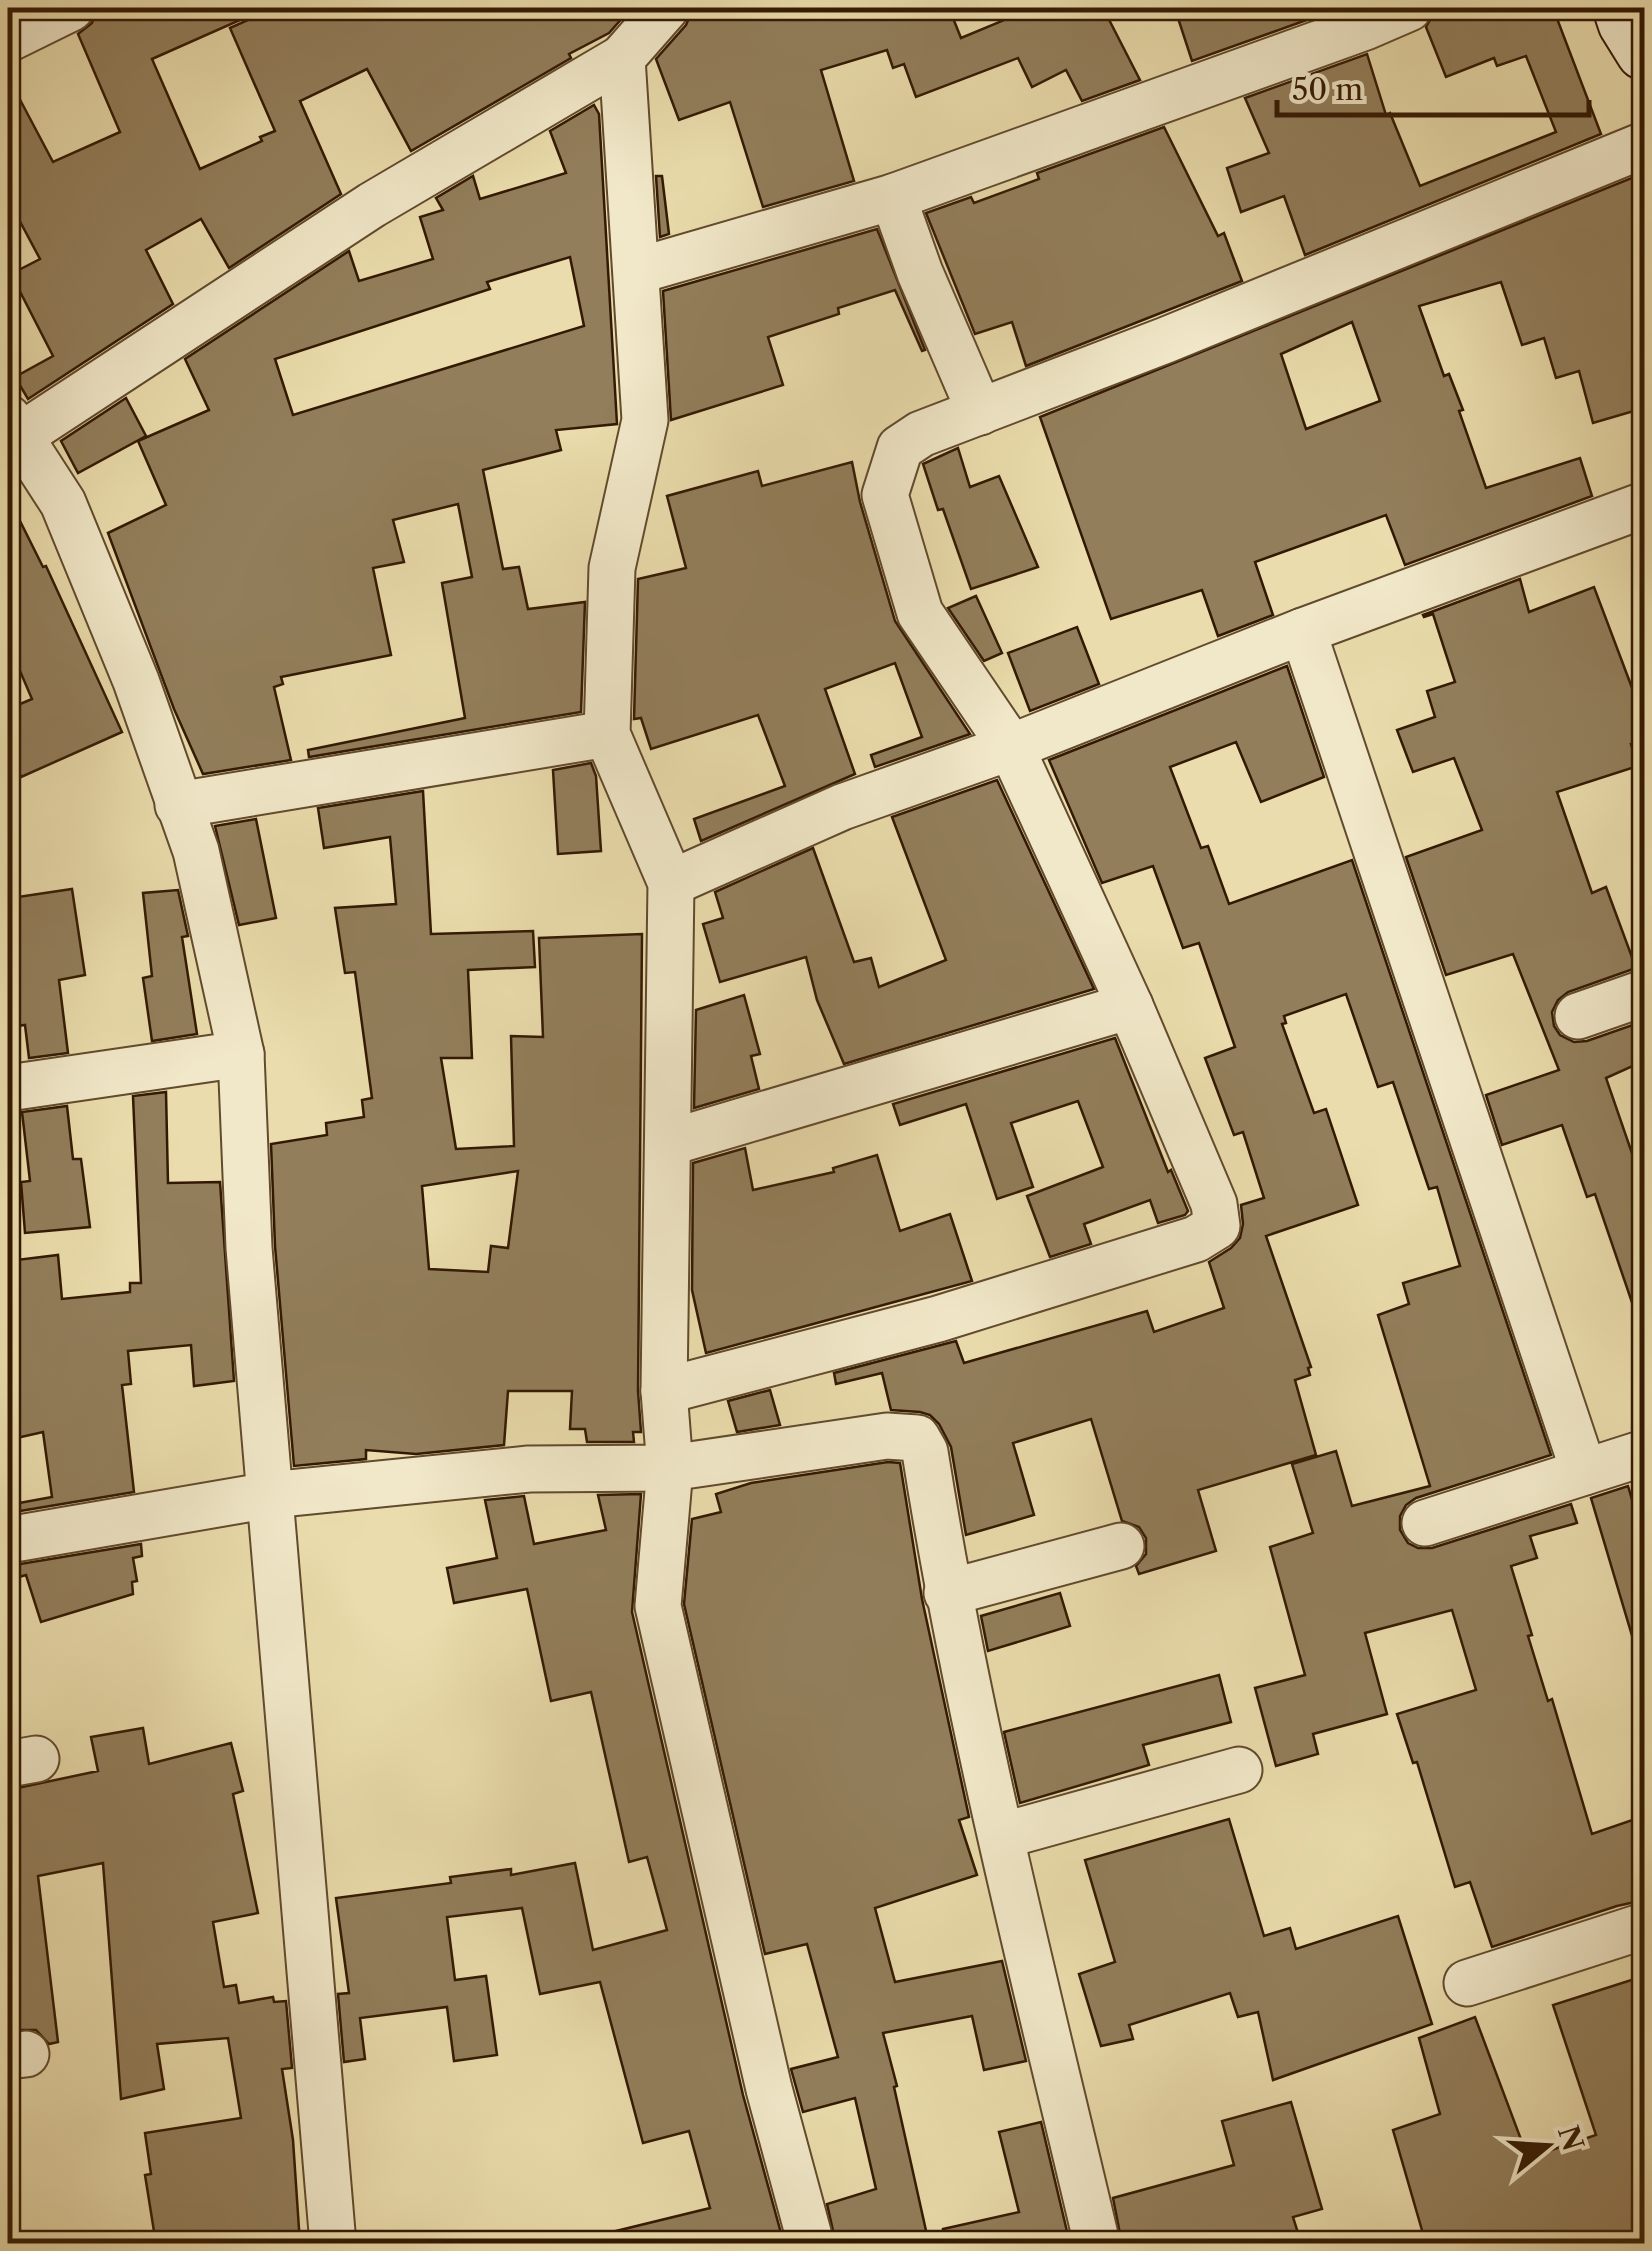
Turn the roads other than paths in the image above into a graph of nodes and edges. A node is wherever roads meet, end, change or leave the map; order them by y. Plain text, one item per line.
1 (71, 8) edge
2 (666, 8) edge
3 (1409, 8) edge
4 (1621, 8) edge
5 (8, 39) edge
6 (1644, 52) edge
7 (622, 58) junction
8 (1644, 145) edge
9 (893, 197) junction
10 (636, 270) junction
11 (980, 412) junction
12 (14, 427) edge
13 (1644, 505) edge
14 (1303, 631) junction
15 (607, 734) junction
16 (1011, 747) junction
17 (178, 805) junction
18 (672, 882) junction
19 (1644, 993) edge
20 (1130, 1006) junction
21 (1578, 1016) dead end
22 (240, 1054) junction
23 (8, 1088) edge
24 (668, 1143) junction
25 (664, 1391) junction
26 (1644, 1453) edge
27 (670, 1468) junction
28 (1584, 1472) junction
29 (270, 1495) junction
30 (1425, 1524) dead end
31 (8, 1540) edge
32 (1121, 1546) dead end
33 (947, 1592) junction
34 (1240, 1770) dead end
35 (1001, 1836) junction
36 (1644, 1926) edge
37 (1467, 1983) dead end
38 (333, 2244) edge
39 (811, 2244) edge
40 (1097, 2244) edge

1 - 5 street
2 - 7 street
3 - 9 street
4 - 6 street
7 - 10 street
7 - 12 street
8 - 11 street
9 - 10 street
9 - 11 street
10 - 15 street
11 - 16 street
12 - 17 street
13 - 14 street
14 - 16 street
14 - 28 street
15 - 17 street
15 - 18 street
16 - 18 street
16 - 20 street
17 - 22 street
18 - 24 street
19 - 21 street
20 - 24 street
20 - 25 street
22 - 23 street
22 - 29 street
24 - 25 street
25 - 27 street
26 - 28 street
27 - 29 street
27 - 33 street
27 - 39 street
28 - 30 street
29 - 31 street
29 - 38 street
32 - 33 street
33 - 35 street
34 - 35 street
35 - 40 street
36 - 37 street

